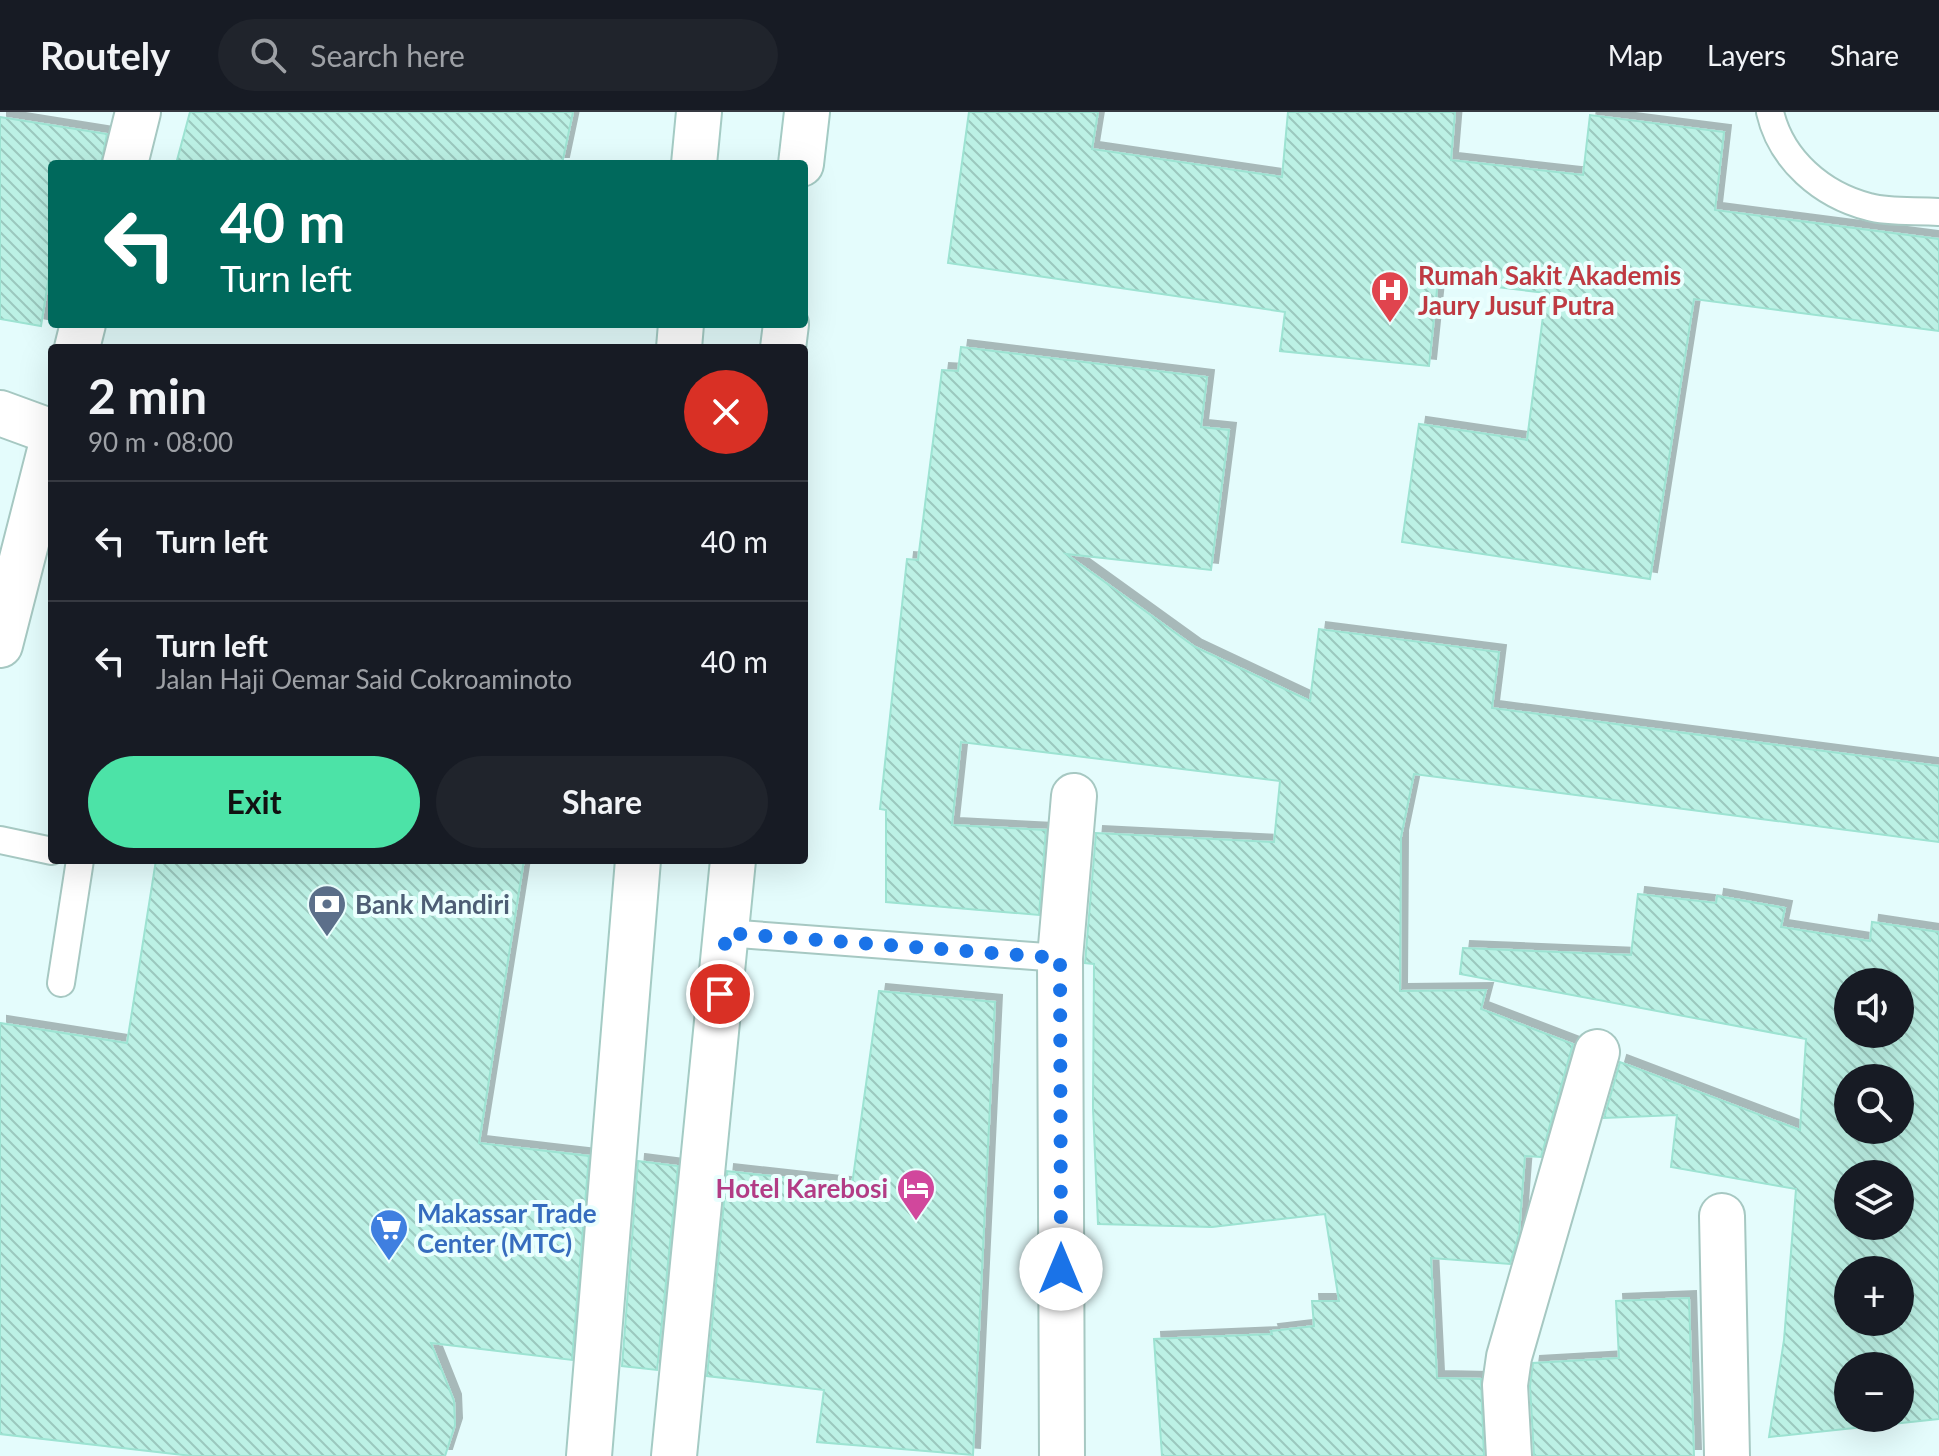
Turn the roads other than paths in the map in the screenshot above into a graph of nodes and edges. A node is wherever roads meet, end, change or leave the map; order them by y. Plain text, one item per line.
1 (138, 112) edge
2 (699, 112) edge
3 (807, 112) edge
4 (1770, 112) edge
5 (126, 160) edge
6 (694, 160) edge
7 (801, 160) edge
8 (1939, 212) edge
9 (0, 413) edge
10 (48, 431) edge
11 (48, 458) edge
12 (0, 645) edge
13 (1074, 796) dead end
14 (0, 840) edge
15 (48, 850) edge
16 (79, 864) edge
17 (638, 864) edge
18 (733, 864) edge
19 (726, 933) junction
20 (1060, 958) junction
21 (61, 983) dead end
22 (1597, 1052) dead end
23 (1722, 1216) dead end
24 (589, 1456) edge
25 (674, 1456) edge
26 (1062, 1456) edge
27 (1509, 1456) edge
28 (1727, 1456) edge

1 - 5 street
2 - 6 street
3 - 7 street
4 - 8 lane
9 - 10 street
11 - 12 street
13 - 20 street
14 - 15 lane
16 - 21 lane
17 - 24 street
18 - 19 street
19 - 20 lane
19 - 25 street
20 - 26 street
22 - 27 street
23 - 28 street

